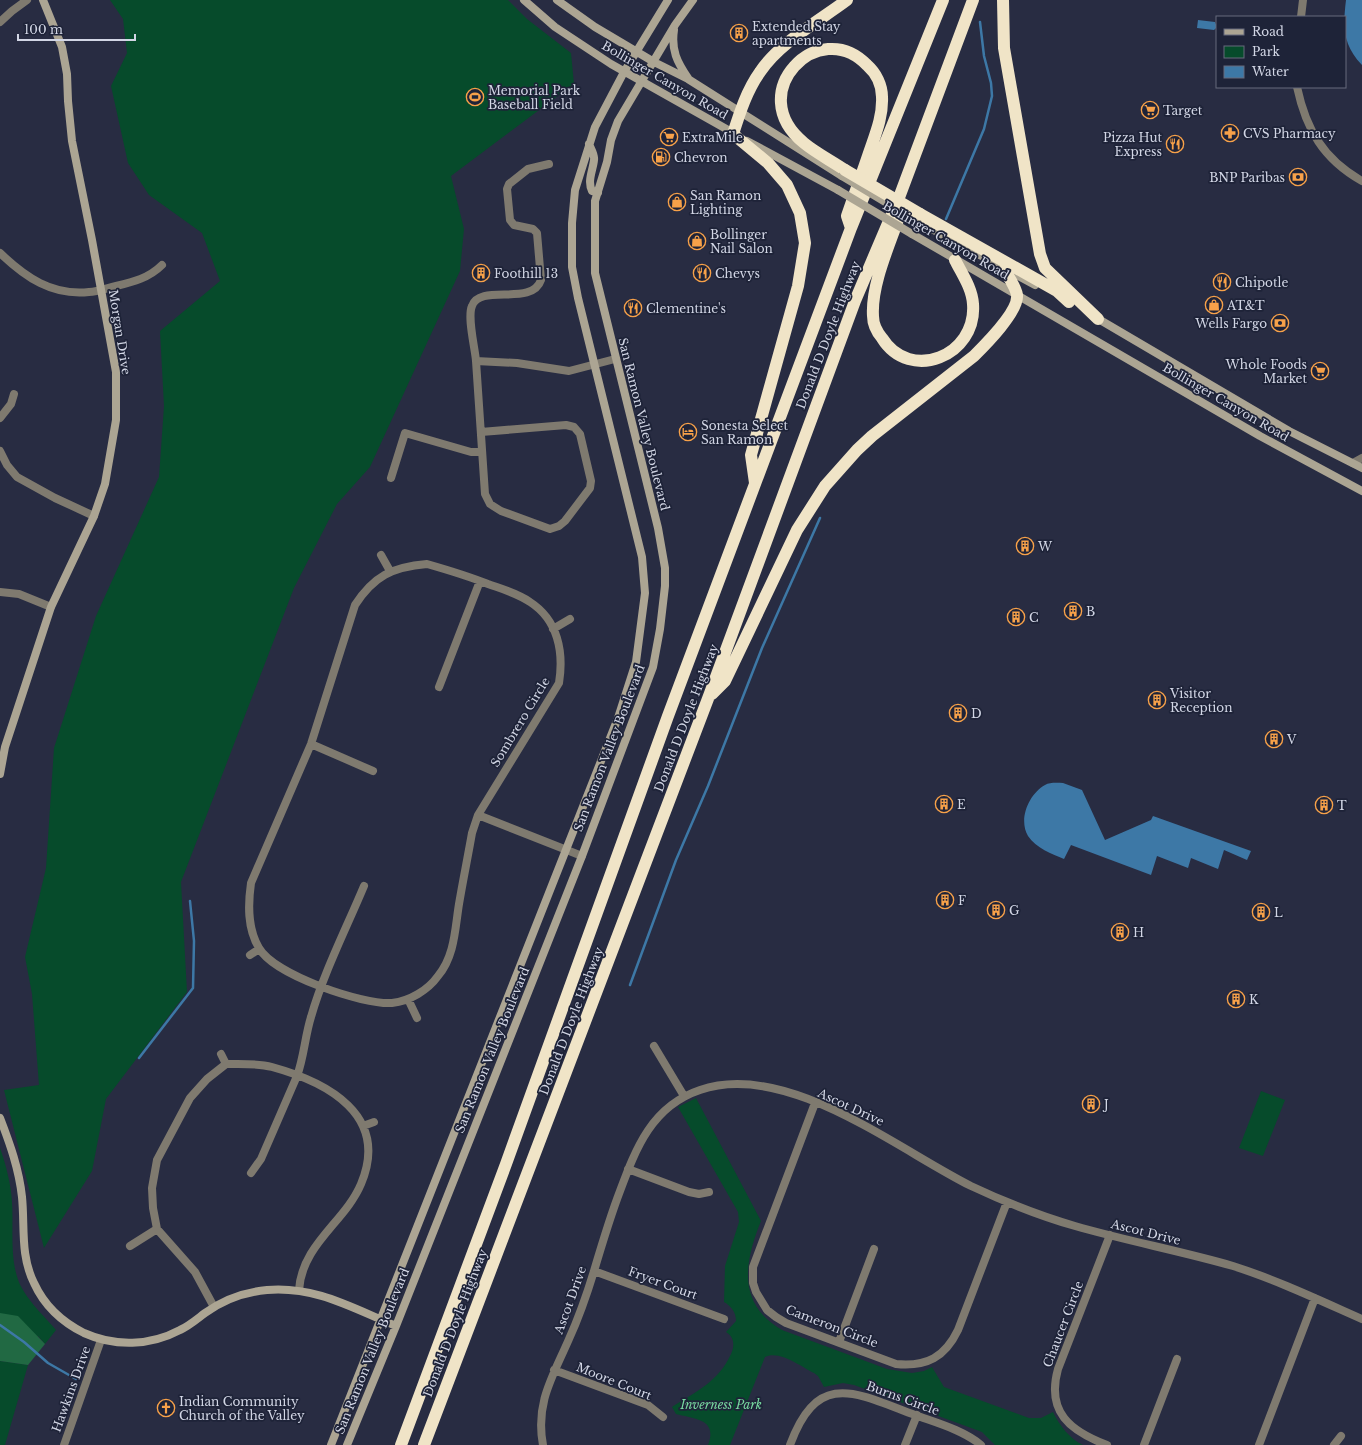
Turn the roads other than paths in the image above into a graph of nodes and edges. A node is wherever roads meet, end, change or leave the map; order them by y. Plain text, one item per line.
1 (27, 0) edge
2 (43, 0) edge
3 (524, 0) edge
4 (557, 0) edge
5 (668, 0) edge
6 (693, 0) edge
7 (847, 0) edge
8 (943, 0) edge
9 (973, 0) edge
10 (1003, 0) edge
11 (1303, 0) edge
12 (1301, 16) edge
13 (0, 22) edge
14 (675, 25) junction
15 (637, 51) junction
16 (654, 62) junction
17 (624, 72) junction
18 (688, 79) junction
19 (641, 82) junction
20 (1297, 88) edge
21 (740, 112) junction
22 (733, 134) junction
23 (589, 144) junction
24 (549, 164) dead end
25 (844, 173) junction
26 (1362, 181) edge
27 (598, 193) junction
28 (900, 194) junction
29 (918, 217) junction
30 (851, 228) junction
31 (0, 253) edge
32 (955, 260) junction
33 (162, 265) dead end
34 (1005, 270) junction
35 (102, 289) junction
36 (1017, 295) junction
37 (1069, 302) junction
38 (1098, 319) junction
39 (615, 359) junction
40 (476, 361) junction
41 (594, 364) junction
42 (14, 394) dead end
43 (0, 418) edge
44 (481, 432) junction
45 (0, 451) edge
46 (481, 452) junction
47 (1362, 458) edge
48 (1353, 463) junction
49 (1362, 468) edge
50 (391, 478) dead end
51 (755, 484) junction
52 (1362, 491) edge
53 (94, 516) junction
54 (381, 555) dead end
55 (390, 571) junction
56 (480, 581) junction
57 (0, 592) edge
58 (51, 607) junction
59 (570, 619) dead end
60 (553, 629) junction
61 (439, 687) dead end
62 (709, 696) junction
63 (311, 744) junction
64 (372, 771) dead end
65 (0, 774) edge
66 (478, 815) junction
67 (565, 850) junction
68 (582, 856) junction
69 (364, 886) dead end
70 (259, 949) junction
71 (250, 955) dead end
72 (322, 986) junction
73 (408, 999) junction
74 (417, 1018) dead end
75 (654, 1046) dead end
76 (221, 1054) dead end
77 (226, 1064) junction
78 (297, 1076) junction
79 (684, 1096) junction
80 (815, 1103) junction
81 (0, 1118) edge
82 (374, 1122) dead end
83 (363, 1126) junction
84 (628, 1169) junction
85 (251, 1173) dead end
86 (709, 1192) dead end
87 (1007, 1202) junction
88 (158, 1229) junction
89 (1110, 1236) junction
90 (130, 1246) dead end
91 (874, 1249) dead end
92 (594, 1271) junction
93 (299, 1290) junction
94 (1315, 1298) junction
95 (214, 1307) junction
96 (1362, 1318) edge
97 (724, 1319) dead end
98 (381, 1320) junction
99 (396, 1326) junction
100 (101, 1340) junction
101 (839, 1342) junction
102 (1176, 1360) dead end
103 (554, 1370) junction
104 (916, 1415) junction
105 (662, 1417) dead end
106 (1341, 1436) dead end
107 (64, 1445) edge
108 (331, 1445) edge
109 (347, 1445) edge
110 (401, 1445) edge
111 (424, 1445) edge
112 (543, 1445) edge
113 (790, 1445) edge
114 (905, 1445) edge
115 (981, 1445) edge
116 (1107, 1445) edge
117 (1144, 1445) edge
118 (1259, 1445) edge
119 (1334, 1445) edge

1 - 13 street
2 - 35 main road, Morgan Drive
3 - 17 main road, Bollinger Canyon Road
4 - 15 main road, Bollinger Canyon Road
5 - 15 main road, San Ramon Valley Boulevard
6 - 14 main road, San Ramon Valley Boulevard
7 - 21 highway
8 - 30 highway, Donald D Doyle Highway
9 - 28 highway, Donald D Doyle Highway
10 - 38 highway
11 - 12 street
14 - 16 main road, San Ramon Valley Boulevard
14 - 18 main road
15 - 16 main road, Bollinger Canyon Road
15 - 17 main road, San Ramon Valley Boulevard
16 - 18 main road, Bollinger Canyon Road
16 - 19 main road, San Ramon Valley Boulevard
17 - 19 main road, Bollinger Canyon Road
17 - 23 main road, San Ramon Valley Boulevard
18 - 21 main road, Bollinger Canyon Road
19 - 22 main road, Bollinger Canyon Road
19 - 27 main road, San Ramon Valley Boulevard
20 - 26 street
21 - 22 highway
21 - 25 main road, Bollinger Canyon Road
22 - 32 main road, Bollinger Canyon Road, bridge
22 - 51 highway
23 - 27 main road
23 - 41 main road, San Ramon Valley Boulevard
24 - 40 street
25 - 29 highway, bridge
25 - 30 highway
27 - 39 main road, San Ramon Valley Boulevard
28 - 32 highway
28 - 62 highway, Donald D Doyle Highway
29 - 34 main road, Bollinger Canyon Road
29 - 37 highway
30 - 51 highway, Donald D Doyle Highway
31 - 35 street
32 - 36 main road, Bollinger Canyon Road
33 - 35 street
34 - 36 highway
34 - 37 main road, Bollinger Canyon Road
35 - 53 main road, Morgan Drive
36 - 52 main road, Bollinger Canyon Road
36 - 62 highway
37 - 38 main road, Bollinger Canyon Road
38 - 48 main road, Bollinger Canyon Road
39 - 41 street
39 - 68 main road, San Ramon Valley Boulevard
40 - 41 street
40 - 44 street
41 - 67 main road, San Ramon Valley Boulevard
42 - 43 street
44 - 46 street
44 - 46 street
45 - 53 street
46 - 50 street
47 - 48 street
48 - 49 main road, Bollinger Canyon Road
51 - 110 highway, Donald D Doyle Highway
53 - 58 main road, Morgan Drive
54 - 55 street
55 - 56 street, Sombrero Circle
55 - 63 street, Sombrero Circle
56 - 60 street, Sombrero Circle
56 - 61 street
57 - 58 street
58 - 65 main road, Morgan Drive
59 - 60 street
60 - 66 street, Sombrero Circle
62 - 111 highway, Donald D Doyle Highway
63 - 64 street
63 - 70 street, Sombrero Circle
66 - 67 street
66 - 73 street, Sombrero Circle
67 - 68 street
67 - 98 main road, San Ramon Valley Boulevard
68 - 99 main road, San Ramon Valley Boulevard
69 - 72 street
70 - 71 street
70 - 72 street, Sombrero Circle
72 - 73 street, Sombrero Circle
72 - 78 street
73 - 74 street
75 - 79 street
76 - 77 street
77 - 78 street
77 - 88 street
78 - 83 street
78 - 85 street
79 - 80 street, Ascot Drive
79 - 84 street, Ascot Drive
80 - 87 street, Ascot Drive
80 - 101 street, Cameron Circle
81 - 100 main road
82 - 83 street
83 - 93 street
84 - 86 street
84 - 92 street, Ascot Drive
87 - 89 street, Ascot Drive
87 - 101 street, Cameron Circle
88 - 90 street
88 - 95 street
89 - 94 street, Ascot Drive
89 - 116 street, Chaucer Circle
91 - 101 street
92 - 97 street, Fryer Court
92 - 103 street, Ascot Drive
93 - 95 main road
93 - 98 main road
94 - 96 street, Ascot Drive
94 - 118 street
95 - 100 main road
98 - 99 main road
98 - 108 main road, San Ramon Valley Boulevard
99 - 109 main road, San Ramon Valley Boulevard
100 - 107 street, Hawkins Drive
102 - 117 street
103 - 105 street, Moore Court
103 - 112 street, Ascot Drive
104 - 113 street, Burns Circle
104 - 114 street
104 - 115 street, Burns Circle
106 - 119 street

